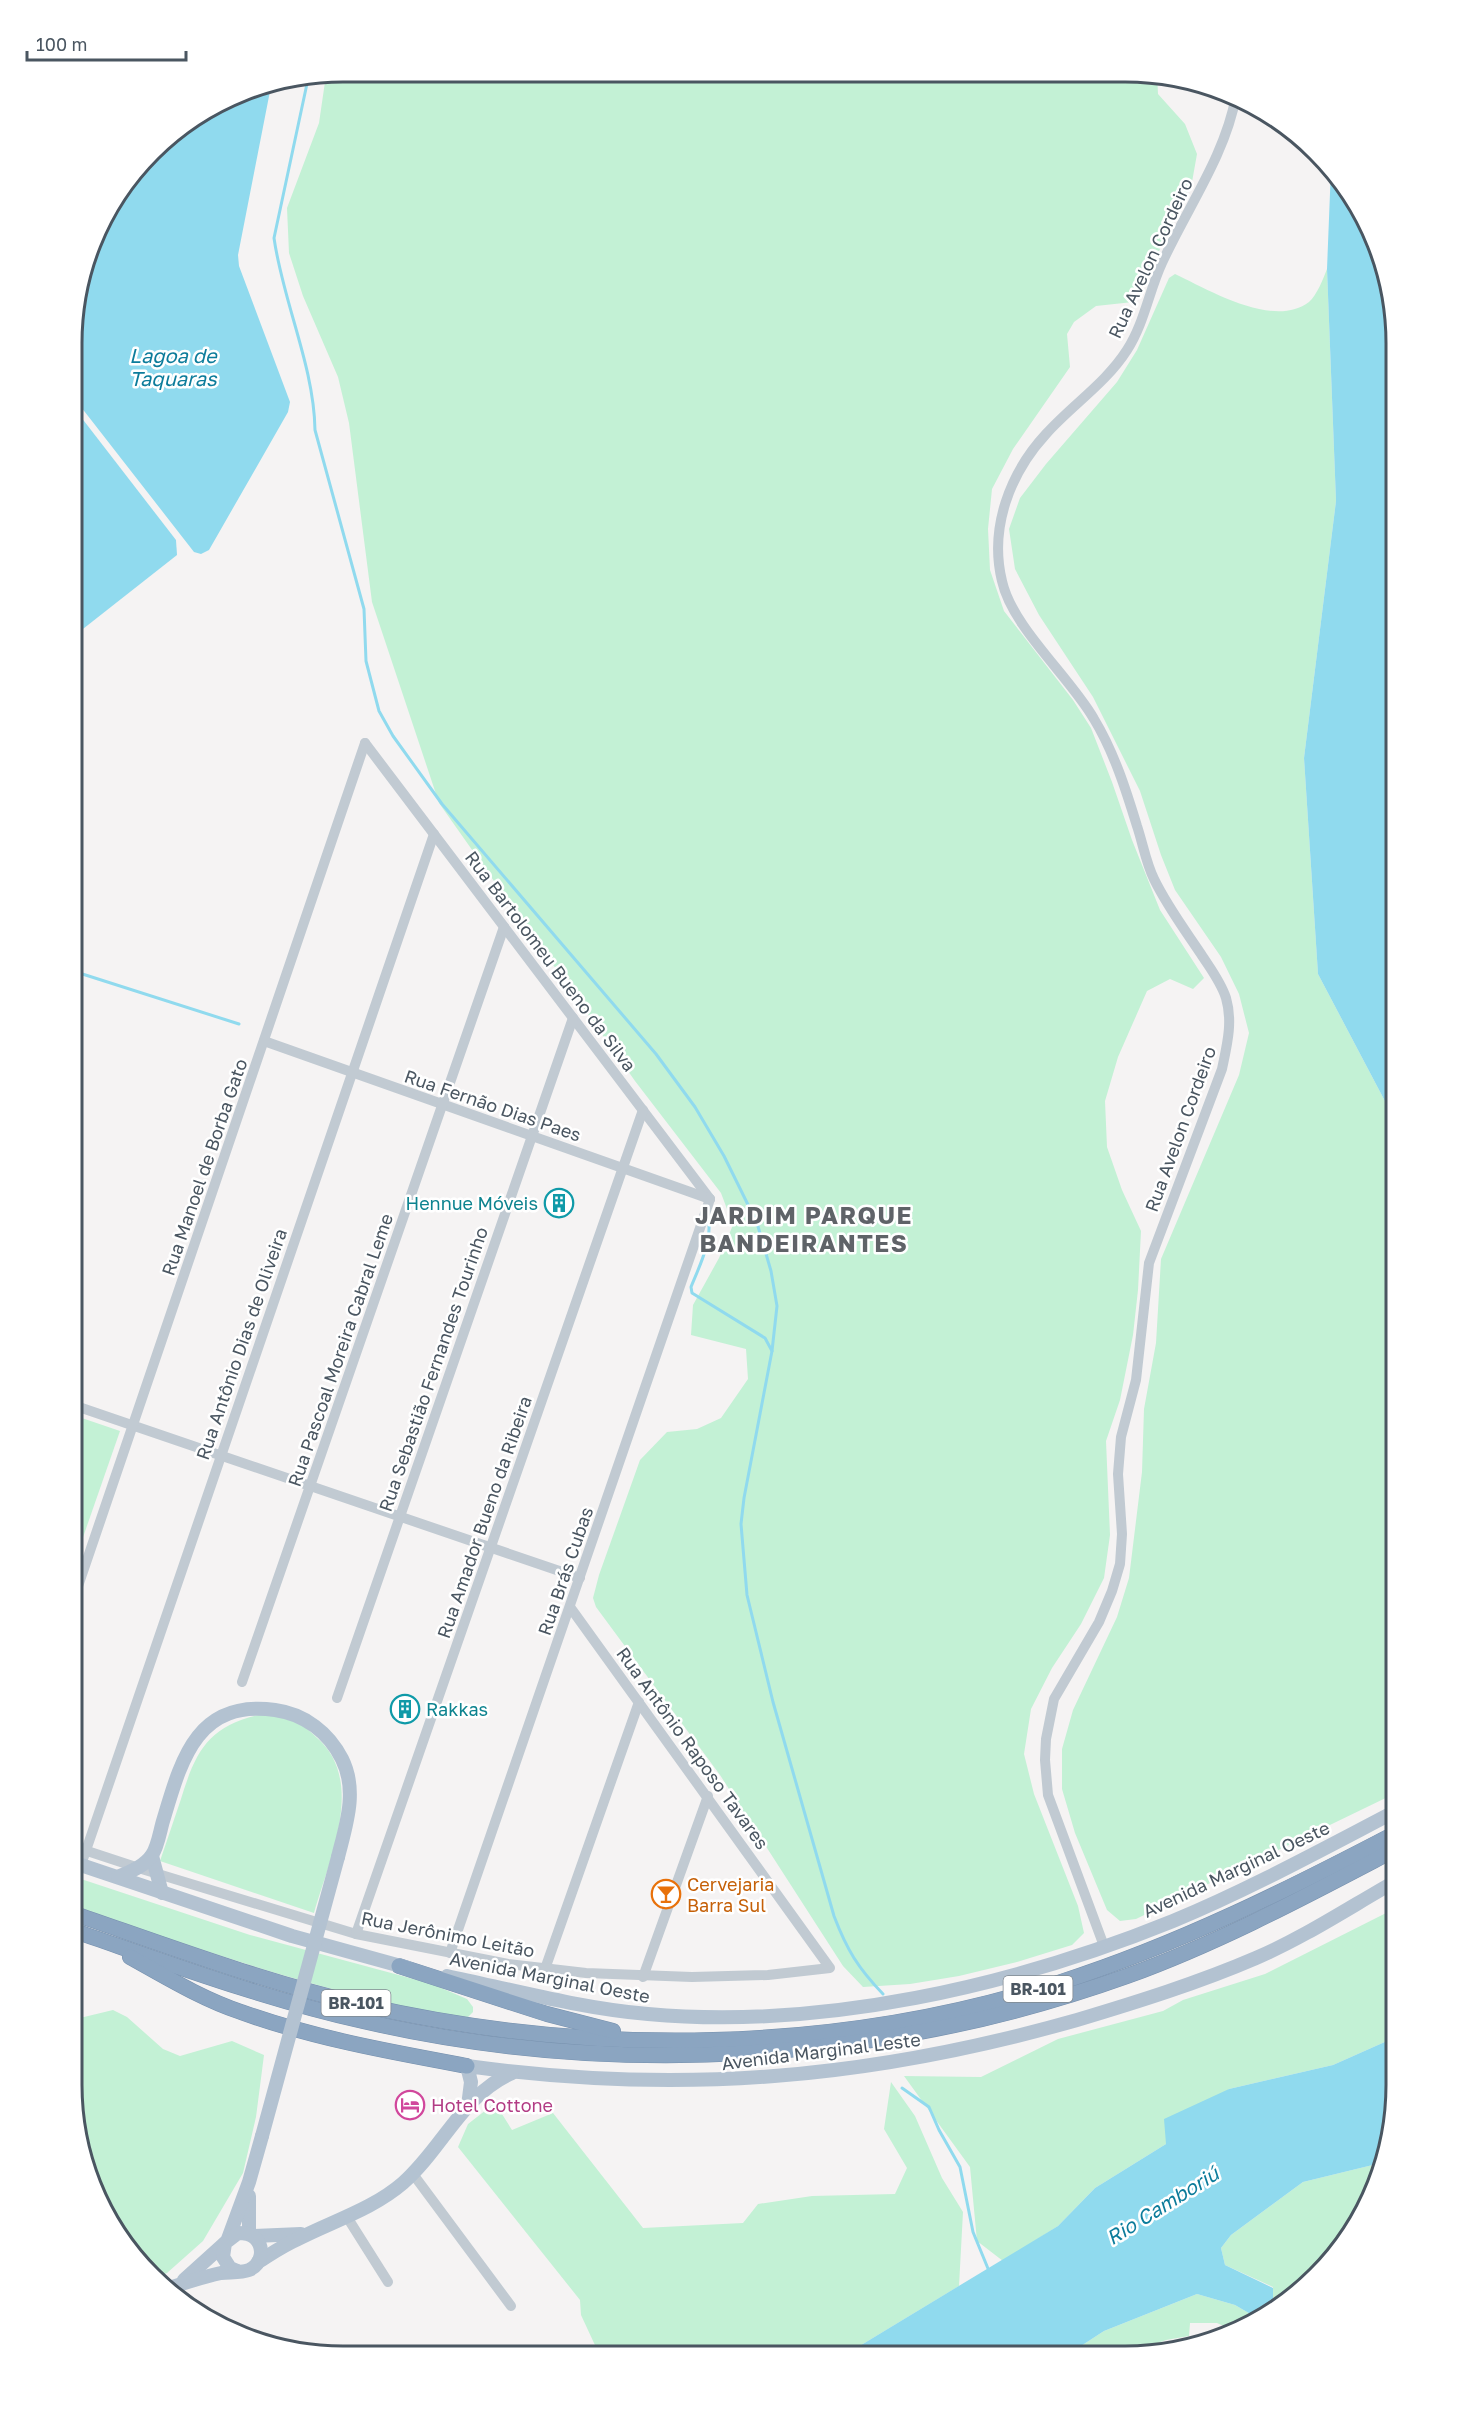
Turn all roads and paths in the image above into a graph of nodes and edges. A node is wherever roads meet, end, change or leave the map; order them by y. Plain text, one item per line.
1 (1234, 106) edge
2 (365, 743) joint
3 (434, 834) junction
4 (504, 927) junction
5 (573, 1018) junction
6 (264, 1041) junction
7 (352, 1073) junction
8 (442, 1104) junction
9 (643, 1110) junction
10 (532, 1136) junction
11 (623, 1168) junction
12 (710, 1199) junction
13 (82, 1408) edge
14 (133, 1426) junction
15 (220, 1456) junction
16 (310, 1486) junction
17 (400, 1516) junction
18 (490, 1548) junction
19 (82, 1575) edge
20 (580, 1578) junction
21 (570, 1607) junction
22 (243, 1683) dead end
23 (337, 1698) dead end
24 (639, 1702) junction
25 (708, 1796) junction
26 (1386, 1815) edge
27 (1386, 1838) edge
28 (82, 1845) edge
29 (82, 1850) edge
30 (1386, 1854) edge
31 (152, 1856) junction
32 (82, 1866) edge
33 (138, 1868) junction
34 (157, 1874) junction
35 (118, 1877) junction
36 (1386, 1887) edge
37 (162, 1893) junction
38 (82, 1916) edge
39 (82, 1933) edge
40 (356, 1934) junction
41 (96, 1938) junction
42 (1104, 1946) junction
43 (450, 1953) junction
44 (399, 1966) junction
45 (830, 1968) joint
46 (545, 1969) junction
47 (643, 1977) junction
48 (651, 2040) junction
49 (467, 2066) junction
50 (512, 2073) junction
51 (468, 2106) junction
52 (413, 2174) junction
53 (249, 2182) junction
54 (347, 2217) junction
55 (312, 2232) junction
56 (251, 2235) junction
57 (226, 2241) junction
58 (258, 2262) junction
59 (237, 2271) junction
60 (388, 2282) dead end
61 (175, 2285) edge
62 (176, 2286) edge
63 (511, 2306) dead end

1 - 42 street, Rua Avelon Cordeiro
2 - 3 street, Rua Bartolomeu Bueno da Silva
2 - 6 street, Rua Manoel de Borba Gato
3 - 4 street, Rua Bartolomeu Bueno da Silva
3 - 7 street, Rua Antônio Dias de Oliveira
4 - 5 street, Rua Bartolomeu Bueno da Silva
4 - 8 street, Rua Pascoal Moreira Cabral Leme
5 - 9 street, Rua Bartolomeu Bueno da Silva
5 - 10 street, Rua Sebastião Fernandes Tourinho
6 - 7 street, Rua Fernão Dias Paes
6 - 14 street, Rua Manoel de Borba Gato
7 - 8 street, Rua Fernão Dias Paes
7 - 15 street, Rua Antônio Dias de Oliveira
8 - 10 street, Rua Fernão Dias Paes
8 - 16 street, Rua Pascoal Moreira Cabral Leme
9 - 11 street, Rua Amador Bueno da Ribeira
9 - 12 street, Rua Bartolomeu Bueno da Silva
10 - 11 street, Rua Fernão Dias Paes
10 - 17 street, Rua Sebastião Fernandes Tourinho
11 - 12 street, Rua Fernão Dias Paes
11 - 18 street, Rua Amador Bueno da Ribeira
12 - 20 street, Rua Brás Cubas
13 - 14 street
14 - 15 street
14 - 19 street, Rua Manoel de Borba Gato
15 - 16 street
15 - 28 street, Rua Antônio Dias de Oliveira
16 - 17 street
16 - 22 street, Rua Pascoal Moreira Cabral Leme
17 - 18 street
17 - 23 street, Rua Sebastião Fernandes Tourinho
18 - 20 street
18 - 40 street, Rua Amador Bueno da Ribeira
20 - 21 street, Rua Brás Cubas
21 - 24 street, Rua Antônio Raposo Tavares
21 - 43 street, Rua Brás Cubas
24 - 25 street, Rua Antônio Raposo Tavares
24 - 46 street
25 - 45 street, Rua Antônio Raposo Tavares
25 - 47 street
26 - 42 main road, Avenida Marginal Oeste
27 - 48 highway, BR-101
29 - 33 street, Rua Jerônimo Leitão
30 - 41 highway, BR-101
31 - 33 main road
31 - 34 main road
31 - 53 main road, bridge
32 - 35 main road, Avenida Marginal Oeste
33 - 34 street, Rua Jerônimo Leitão
33 - 35 main road
34 - 37 main road
34 - 40 street, Rua Jerônimo Leitão
35 - 37 main road, Avenida Marginal Oeste
36 - 50 main road, Avenida Marginal Leste
37 - 44 main road, Avenida Marginal Oeste
38 - 48 highway, BR-101
39 - 41 highway, BR-101
40 - 43 street, Rua Jerônimo Leitão
41 - 49 highway
42 - 44 main road, Avenida Marginal Oeste
43 - 46 street, Rua Jerônimo Leitão
44 - 48 highway
45 - 47 street, Rua Jerônimo Leitão
46 - 47 street, Rua Jerônimo Leitão
49 - 50 main road, Avenida Marginal Leste
49 - 51 main road
50 - 51 main road
51 - 52 main road
52 - 54 main road
52 - 63 street
53 - 56 main road
53 - 57 main road
54 - 55 main road
54 - 60 street
55 - 56 main road
55 - 58 main road
56 - 57 main road
56 - 58 main road
57 - 59 main road
57 - 61 main road
58 - 59 main road
59 - 62 main road

